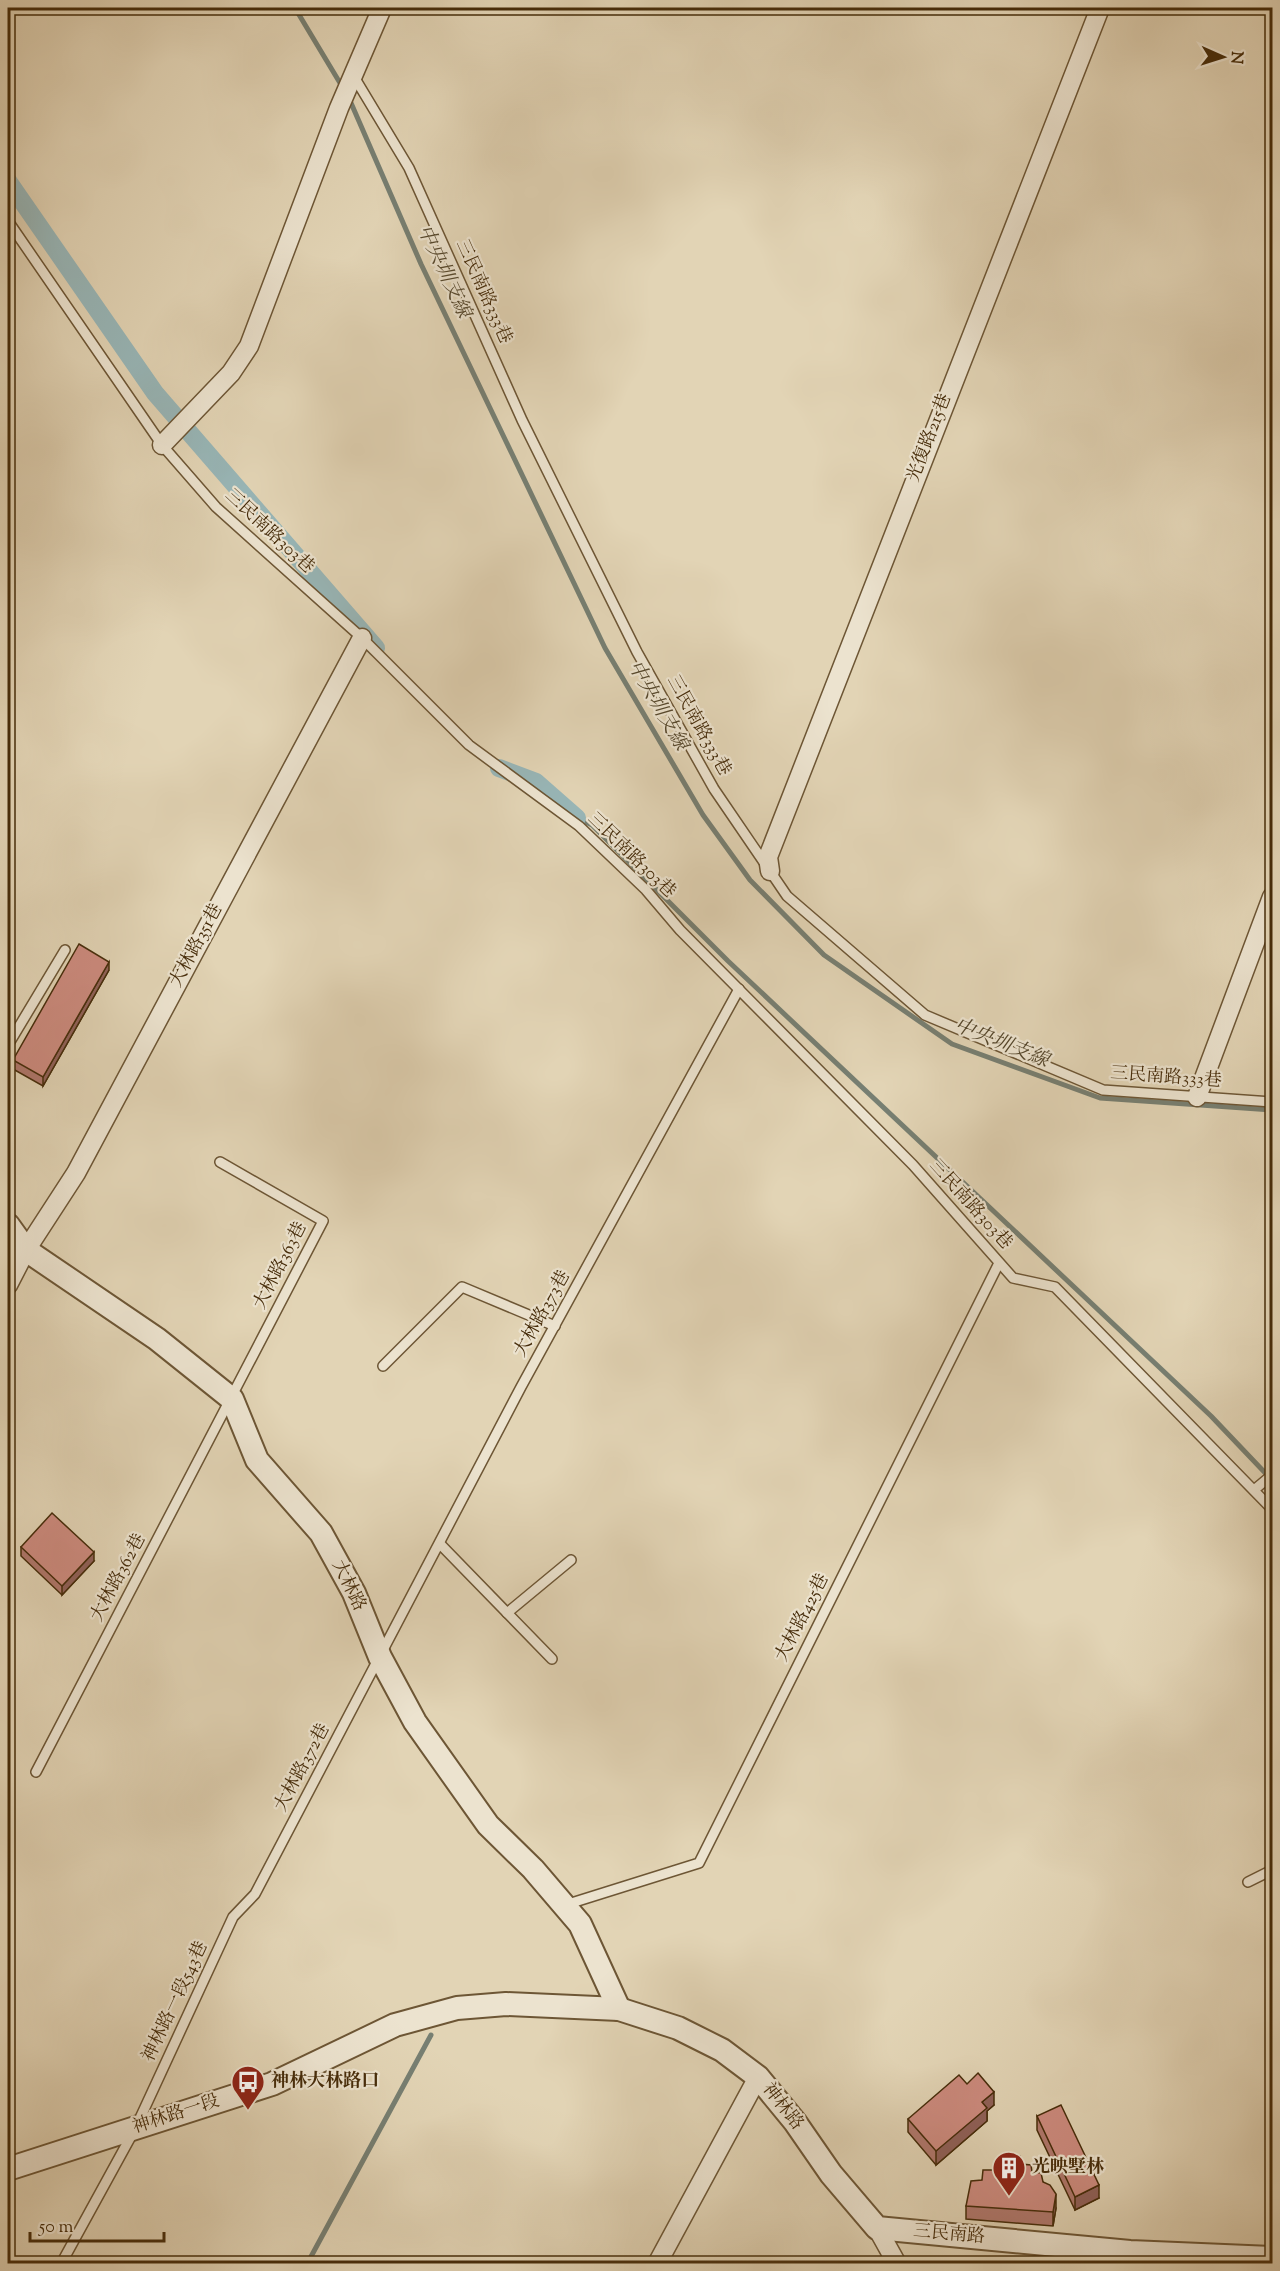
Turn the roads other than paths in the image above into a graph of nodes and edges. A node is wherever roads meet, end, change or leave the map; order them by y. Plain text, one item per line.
1 (381, 8) edge
2 (1100, 8) edge
3 (351, 79) junction
4 (8, 221) edge
5 (162, 444) junction
6 (362, 638) junction
7 (770, 871) junction
8 (1272, 897) edge
9 (65, 950) dead end
10 (739, 989) junction
11 (8, 1045) edge
12 (1197, 1097) junction
13 (1272, 1102) edge
14 (220, 1162) dead end
15 (8, 1225) edge
16 (26, 1250) junction
17 (999, 1263) junction
18 (8, 1285) edge
19 (555, 1326) junction
20 (383, 1366) dead end
21 (232, 1399) junction
22 (1272, 1475) edge
23 (1254, 1490) junction
24 (1272, 1509) edge
25 (440, 1544) junction
26 (571, 1560) dead end
27 (507, 1613) junction
28 (380, 1658) junction
29 (552, 1659) dead end
30 (36, 1772) dead end
31 (1272, 1870) edge
32 (1248, 1882) dead end
33 (255, 1894) joint
34 (565, 1905) junction
35 (619, 2010) junction
36 (758, 2077) junction
37 (135, 2129) junction
38 (8, 2169) edge
39 (877, 2228) junction
40 (1082, 2255) edge
41 (1272, 2258) edge
42 (61, 2264) edge
43 (657, 2264) edge
44 (897, 2264) edge

1 - 3 street
2 - 7 street, 光復路215巷
3 - 5 street
3 - 7 lane, 三民南路333巷
4 - 5 lane, 三民南路303巷
5 - 6 lane, 三民南路303巷
6 - 10 lane, 三民南路303巷
6 - 16 street, 大林路351巷
7 - 12 lane, 三民南路333巷
8 - 12 street
9 - 11 lane
10 - 17 lane, 三民南路303巷
10 - 19 lane, 大林路373巷
12 - 13 lane, 三民南路333巷
14 - 21 lane, 大林路363巷
15 - 16 street, 大林路
16 - 18 street, 大林路351巷
16 - 21 street, 大林路
17 - 23 lane, 三民南路303巷
17 - 34 lane, 大林路425巷
19 - 20 lane
19 - 25 lane, 大林路373巷
21 - 28 street, 大林路
21 - 30 lane, 大林路362巷
22 - 23 lane
23 - 24 lane, 三民南路303巷
25 - 27 lane
25 - 28 lane, 大林路373巷
26 - 27 lane
27 - 29 lane
28 - 33 lane, 大林路372巷
28 - 34 street, 大林路
31 - 32 lane
33 - 37 lane, 神林路一段543巷
34 - 35 street, 大林路
35 - 36 street, 神林路
35 - 37 street, 神林路一段
36 - 39 street, 神林路
36 - 43 street
37 - 38 street, 神林路一段
37 - 42 lane, 神林路一段543巷
39 - 40 street, 三民南路
39 - 44 street, 神林路
40 - 41 street, 三民南路

